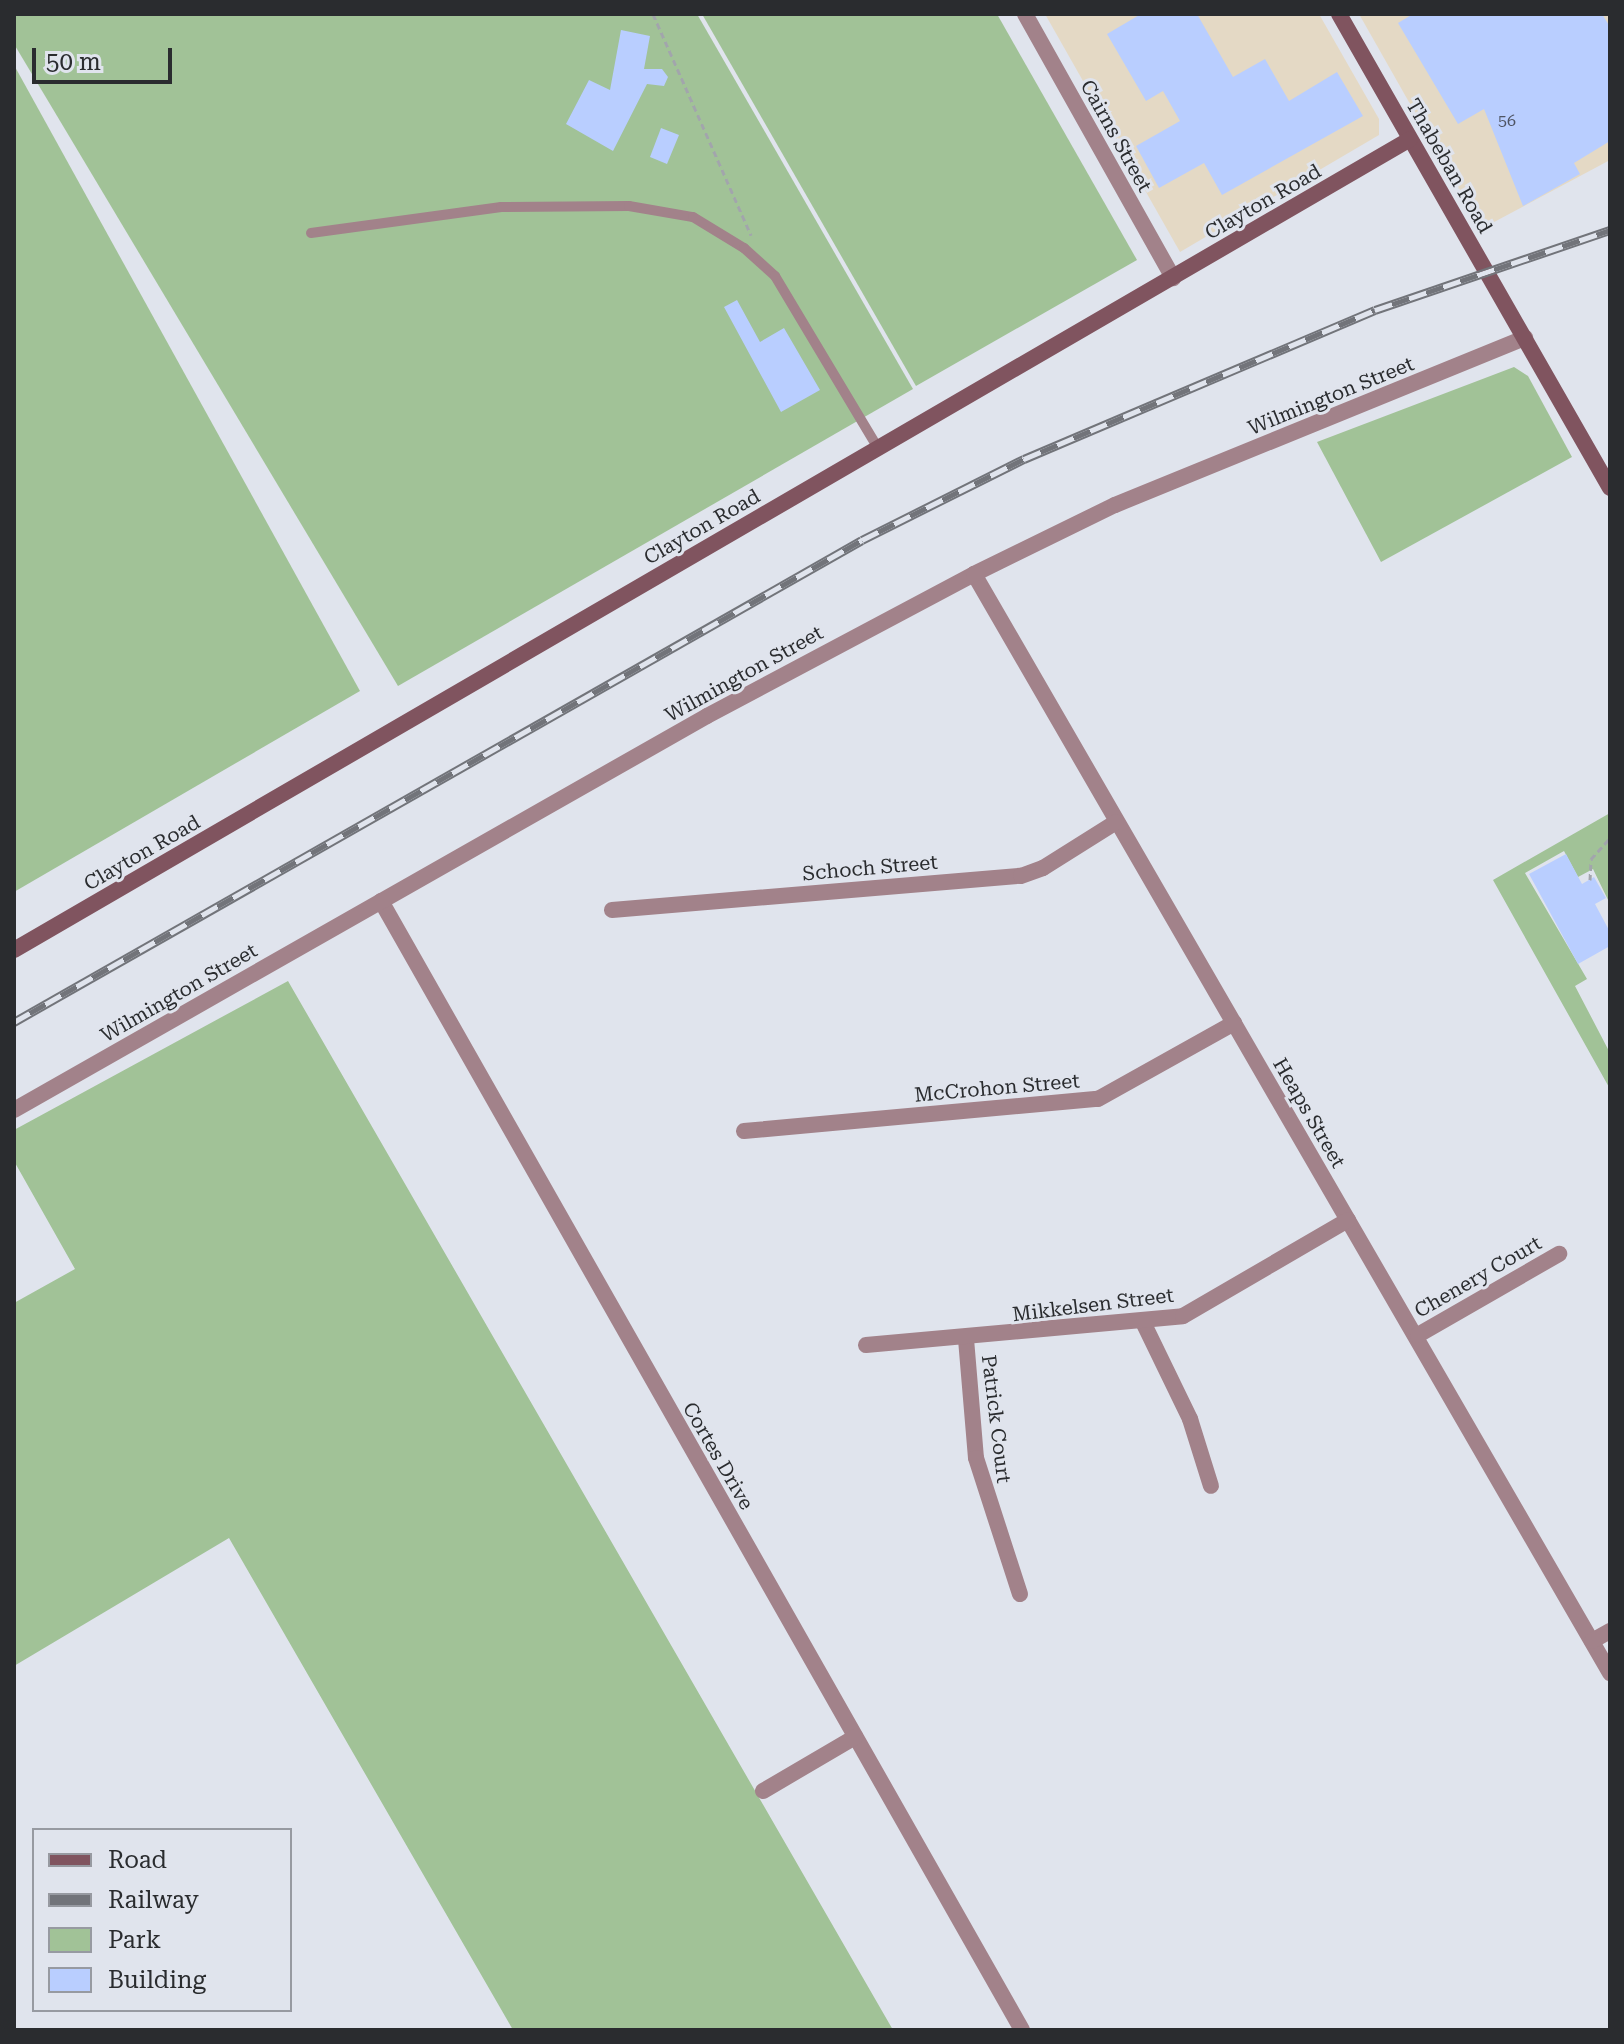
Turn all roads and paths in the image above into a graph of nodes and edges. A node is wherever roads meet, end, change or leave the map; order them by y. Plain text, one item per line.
1 (653, 14) edge
2 (1025, 14) edge
3 (1339, 14) edge
4 (1410, 139) junction
5 (311, 233) dead end
6 (764, 264) junction
7 (1173, 278) junction
8 (1525, 338) junction
9 (878, 448) junction
10 (1610, 488) edge
11 (974, 574) junction
12 (1116, 822) junction
13 (1610, 838) edge
14 (1590, 880) dead end
15 (381, 901) junction
16 (612, 910) dead end
17 (14, 950) edge
18 (1234, 1023) junction
19 (14, 1110) edge
20 (744, 1131) dead end
21 (1348, 1220) junction
22 (1559, 1254) dead end
23 (1143, 1322) junction
24 (1418, 1335) junction
25 (966, 1339) junction
26 (866, 1345) dead end
27 (1211, 1486) dead end
28 (1020, 1594) dead end
29 (1610, 1631) edge
30 (1592, 1641) junction
31 (1610, 1673) edge
32 (855, 1737) junction
33 (763, 1791) dead end
34 (1022, 2030) edge

1 - 6 path
2 - 7 street, Cairns Street
3 - 4 street, Thabeban Road
4 - 7 street, Clayton Road
4 - 8 street, Thabeban Road
5 - 6 lane
6 - 9 lane
7 - 9 street, Clayton Road
8 - 10 street, Thabeban Road
8 - 11 street, Wilmington Street
9 - 17 street, Clayton Road
11 - 12 street, Heaps Street
11 - 15 street, Wilmington Street
12 - 16 street, Schoch Street
12 - 18 street, Heaps Street
13 - 14 path
15 - 19 street, Wilmington Street
15 - 32 street, Cortes Drive
18 - 20 street, McCrohon Street
18 - 21 street, Heaps Street
21 - 23 street, Mikkelsen Street
21 - 24 street, Heaps Street
22 - 24 street, Chenery Court
23 - 25 street, Mikkelsen Street
23 - 27 street
24 - 30 street, Heaps Street
25 - 26 street, Mikkelsen Street
25 - 28 street, Patrick Court
29 - 30 street
30 - 31 street, Heaps Street
32 - 33 street
32 - 34 street, Cortes Drive

